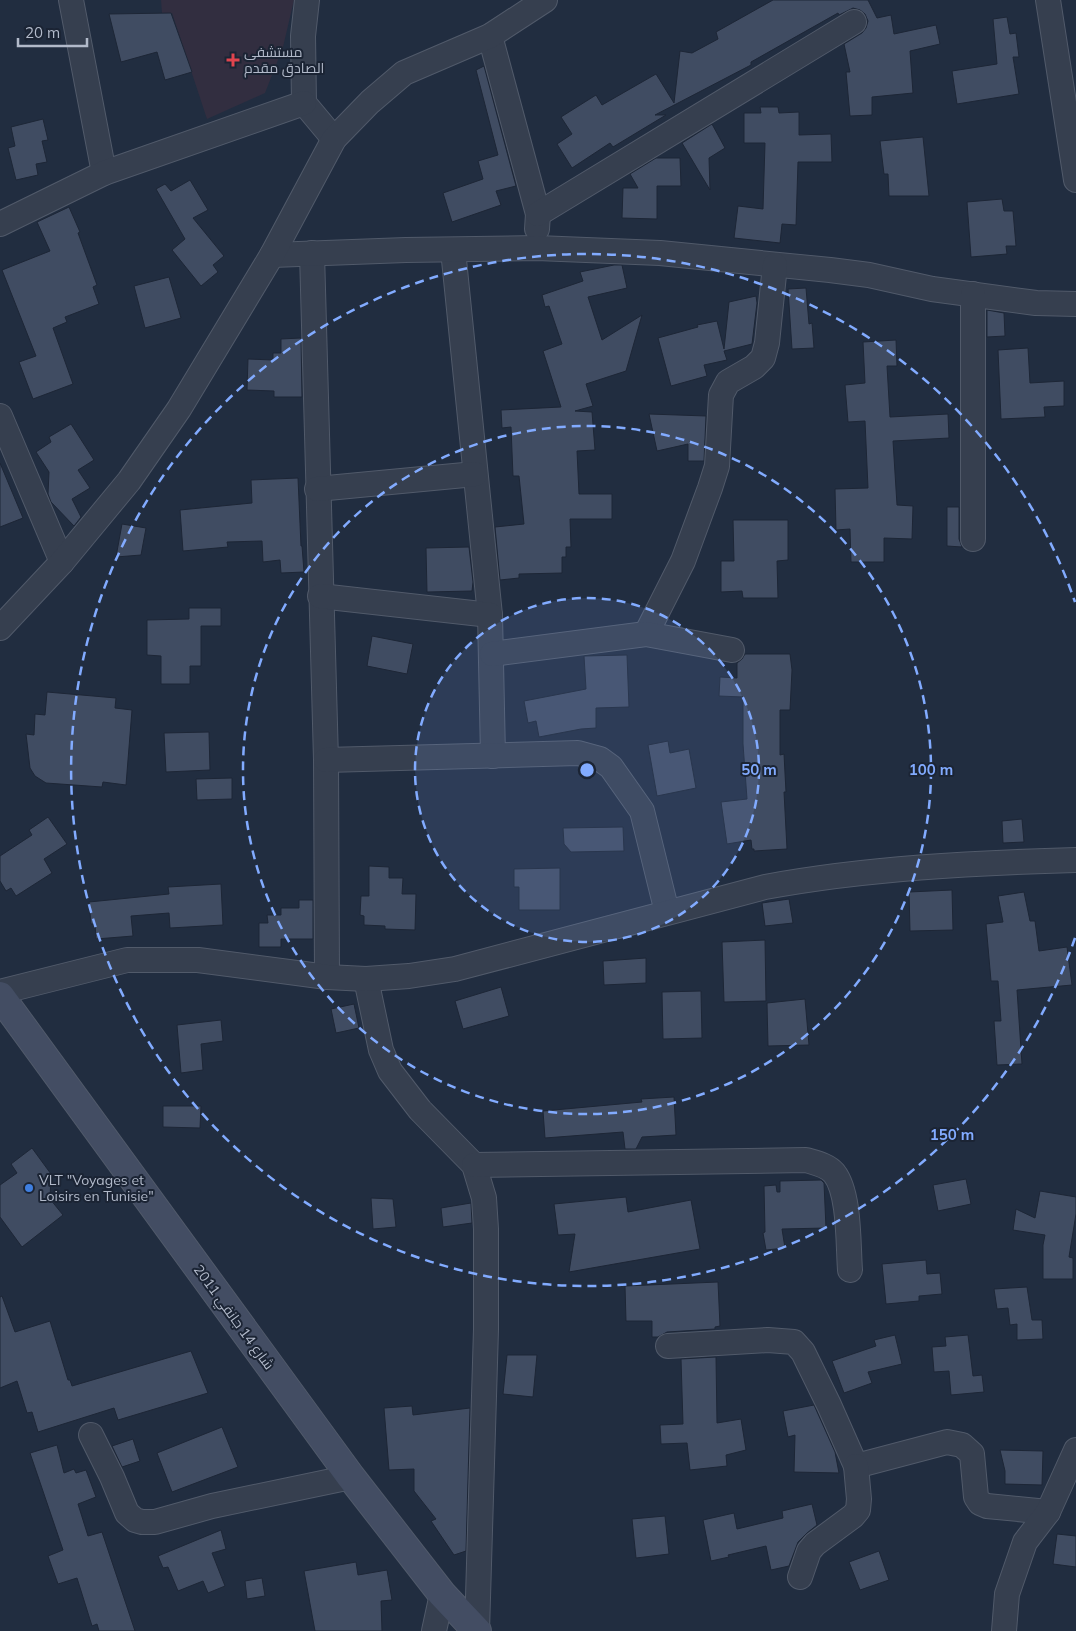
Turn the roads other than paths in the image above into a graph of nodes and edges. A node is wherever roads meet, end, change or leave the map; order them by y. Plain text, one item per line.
1 (71, 0) edge
2 (308, 0) edge
3 (545, 0) edge
4 (1048, 0) edge
5 (518, 8) edge
6 (854, 22) dead end
7 (490, 36) junction
8 (304, 103) junction
9 (334, 139) junction
10 (104, 173) junction
11 (1076, 180) edge
12 (538, 214) junction
13 (0, 224) edge
14 (537, 248) junction
15 (453, 250) junction
16 (312, 253) junction
17 (272, 255) junction
18 (775, 265) junction
19 (973, 294) junction
20 (1076, 304) edge
21 (0, 416) edge
22 (475, 474) junction
23 (318, 489) junction
24 (973, 539) dead end
25 (62, 562) junction
26 (320, 596) junction
27 (490, 615) junction
28 (0, 628) edge
29 (646, 634) junction
30 (732, 650) dead end
31 (492, 654) junction
32 (493, 756) junction
33 (326, 760) junction
34 (1076, 860) edge
35 (667, 912) junction
36 (327, 977) junction
37 (366, 979) junction
38 (0, 992) edge
39 (0, 996) edge
40 (474, 1165) junction
41 (850, 1270) dead end
42 (668, 1346) dead end
43 (91, 1436) dead end
44 (1076, 1450) edge
45 (856, 1466) junction
46 (351, 1477) junction
47 (1048, 1512) junction
48 (800, 1577) dead end
49 (442, 1594) junction
50 (434, 1631) edge
51 (477, 1631) edge
52 (1004, 1631) edge

1 - 10 street
2 - 8 street
3 - 5 street
4 - 11 street
5 - 7 street
6 - 12 street
7 - 9 street
7 - 12 street
8 - 9 street
8 - 10 street
9 - 17 street
10 - 13 street
12 - 14 street
14 - 15 street
14 - 18 street
15 - 16 street
15 - 22 street
16 - 17 street
16 - 23 street
17 - 25 street
18 - 19 street
18 - 29 street
19 - 20 street
19 - 24 street
21 - 25 street
22 - 23 street
22 - 27 street
23 - 26 street
25 - 28 street
26 - 27 street
26 - 33 street
27 - 31 street
29 - 30 street
29 - 31 street
31 - 32 street
32 - 33 street
32 - 35 street
33 - 36 street
34 - 35 street
35 - 37 street
36 - 37 street
36 - 38 street
37 - 40 street
39 - 46 main road, شارع 14 جانفي 2011
40 - 41 street
40 - 51 street
42 - 45 street
43 - 46 street
44 - 47 street
45 - 47 street
45 - 48 street
46 - 49 main road, شارع 14 جانفي 2011
47 - 52 street
49 - 50 street
49 - 51 main road, شارع 14 جانفي 2011

